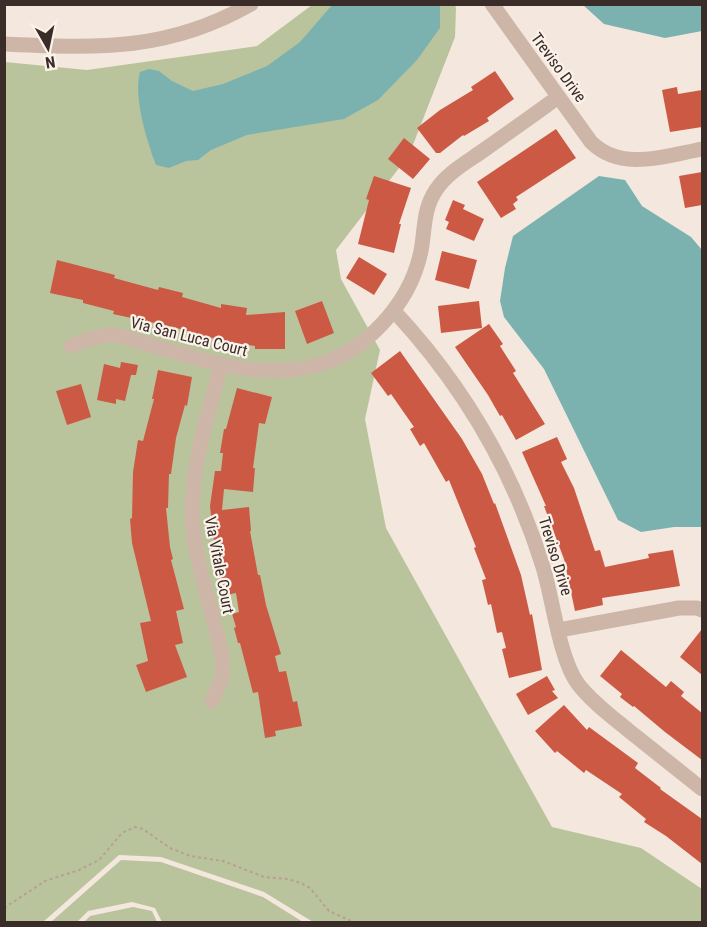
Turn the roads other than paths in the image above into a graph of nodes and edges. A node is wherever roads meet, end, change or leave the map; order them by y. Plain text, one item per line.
1 (251, 4) edge
2 (492, 4) edge
3 (4, 36) edge
4 (4, 44) edge
5 (54, 46) junction
6 (558, 98) junction
7 (702, 149) edge
8 (394, 311) junction
9 (70, 346) dead end
10 (221, 365) junction
11 (702, 610) edge
12 (559, 630) junction
13 (212, 700) dead end
14 (702, 789) edge

1 - 5 street
2 - 6 street, Treviso Drive
3 - 5 street
4 - 5 street
6 - 7 street, Treviso Drive
6 - 8 street, Via San Luca Court
8 - 10 street, Via San Luca Court
8 - 12 street, Treviso Drive
9 - 10 street, Via San Luca Court
10 - 13 street, Via Vitale Court
11 - 12 street
12 - 14 street, Treviso Drive

